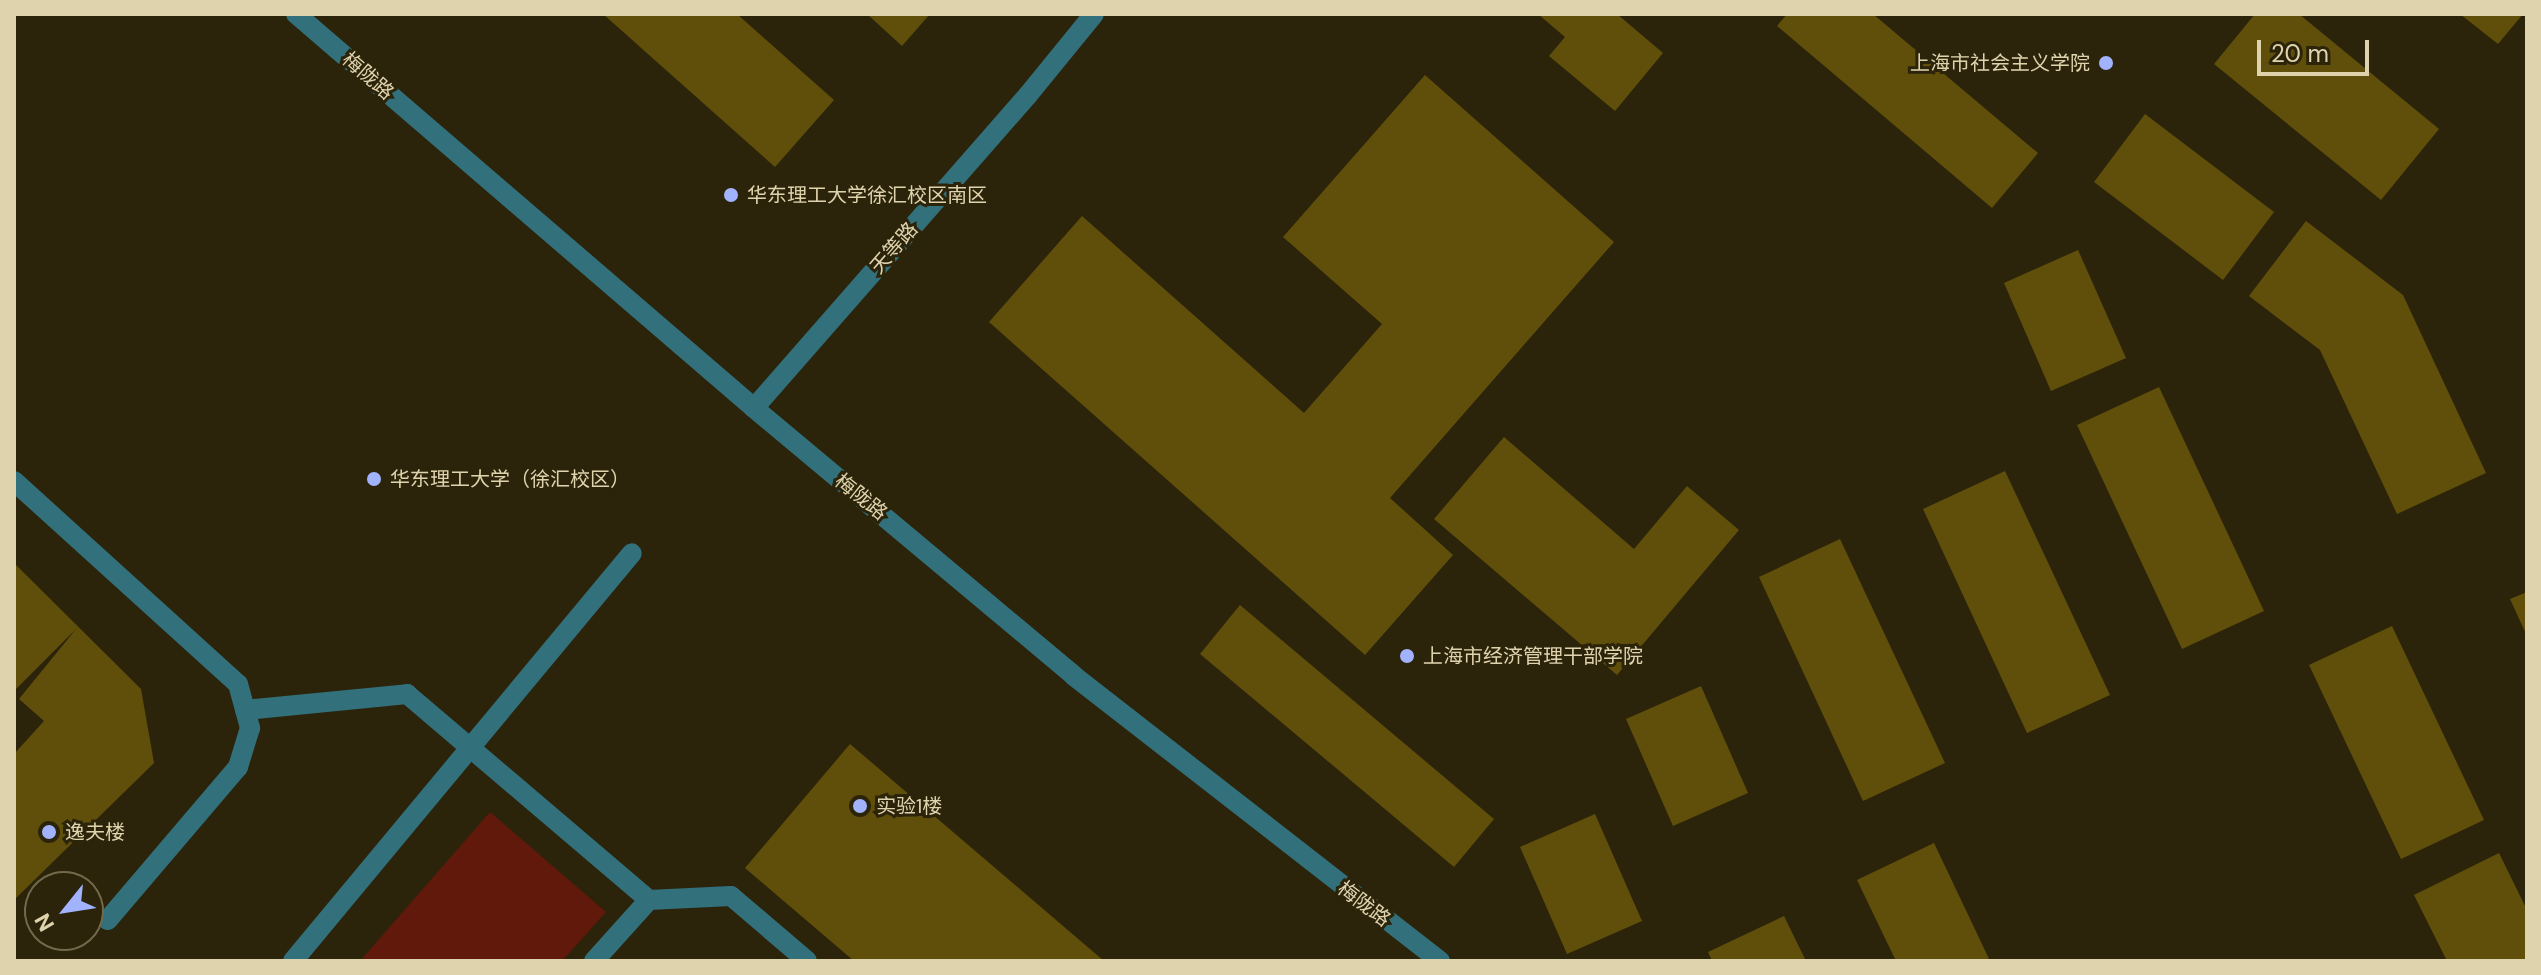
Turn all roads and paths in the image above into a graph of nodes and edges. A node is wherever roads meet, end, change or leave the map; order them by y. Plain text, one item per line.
1 (296, 14) edge
2 (1094, 14) edge
3 (754, 408) junction
4 (14, 481) edge
5 (632, 553) dead end
6 (245, 710) junction
7 (468, 750) junction
8 (649, 900) junction
9 (108, 920) dead end
10 (293, 961) edge
11 (594, 961) edge
12 (807, 961) edge
13 (1440, 961) edge

1 - 3 street, 梅陇路
2 - 3 street, 天等路
3 - 13 street, 梅陇路
4 - 6 street
5 - 7 street
6 - 7 street
6 - 9 street
7 - 8 street
7 - 10 street
8 - 11 street
8 - 12 street

